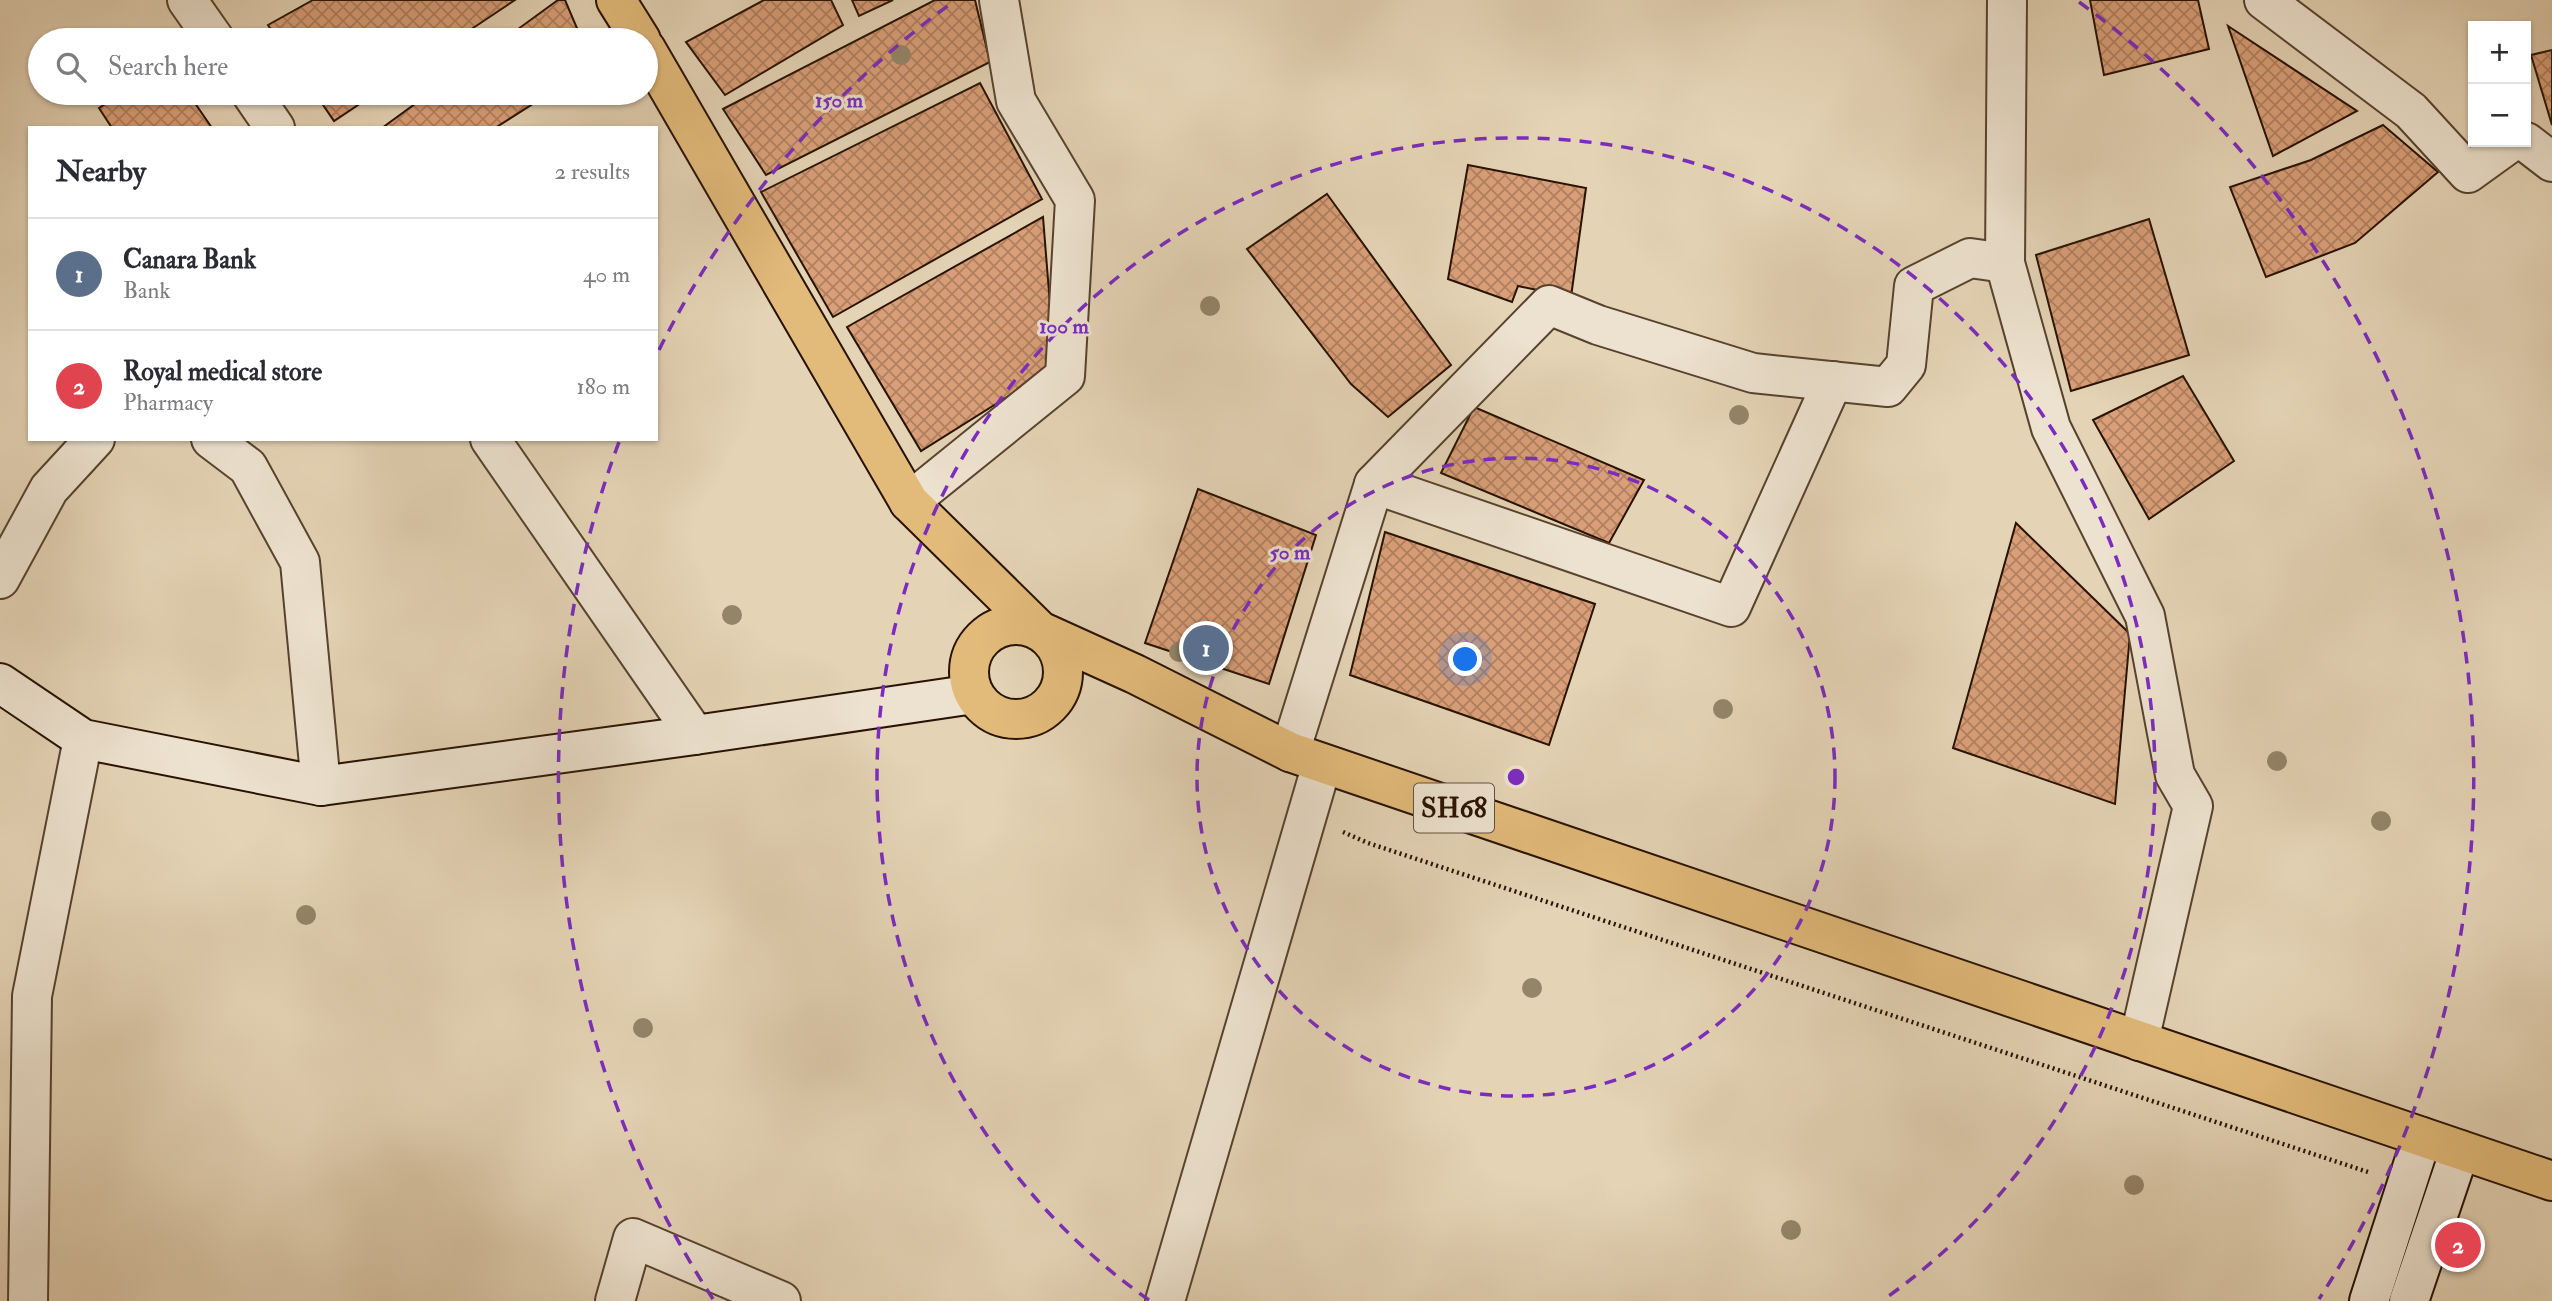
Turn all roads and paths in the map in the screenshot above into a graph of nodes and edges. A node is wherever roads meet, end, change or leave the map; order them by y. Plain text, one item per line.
1 (187, 0) edge
2 (999, 0) edge
3 (2007, 0) edge
4 (2264, 0) edge
5 (207, 28) edge
6 (658, 70) edge
7 (259, 105) edge
8 (274, 126) edge
9 (2531, 146) edge
10 (2504, 147) edge
11 (2552, 162) edge
12 (2005, 263) junction
13 (1833, 381) junction
14 (93, 441) edge
15 (214, 441) edge
16 (491, 441) edge
17 (1374, 484) junction
18 (909, 502) junction
19 (0, 579) edge
20 (1040, 631) junction
21 (0, 683) edge
22 (974, 694) junction
23 (695, 736) junction
24 (83, 739) junction
25 (1306, 758) junction
26 (321, 786) junction
27 (1306, 818) junction
28 (2139, 1041) junction
29 (2423, 1137) junction
30 (2460, 1150) junction
31 (2370, 1173) dead end
32 (2552, 1181) edge
33 (28, 1301) edge
34 (615, 1301) edge
35 (781, 1301) edge
36 (1165, 1301) edge
37 (2369, 1301) edge
38 (2409, 1301) edge

1 - 5 street
2 - 18 street
3 - 12 street
4 - 10 street
6 - 18 main road, SH68
7 - 8 street
9 - 11 street
12 - 13 street
12 - 28 street
13 - 17 street
13 - 17 street
14 - 19 street
15 - 26 street
16 - 23 street
17 - 25 street
18 - 20 main road, SH68
20 - 22 main road
20 - 22 main road
20 - 25 main road, SH68
21 - 24 street
22 - 23 street
23 - 26 street
24 - 26 street
24 - 33 street
25 - 27 street
25 - 28 main road, SH68
27 - 31 path
27 - 36 street
28 - 29 main road, SH68
29 - 30 main road, SH68
29 - 37 street
30 - 32 main road, SH68
30 - 38 street
34 - 35 street

